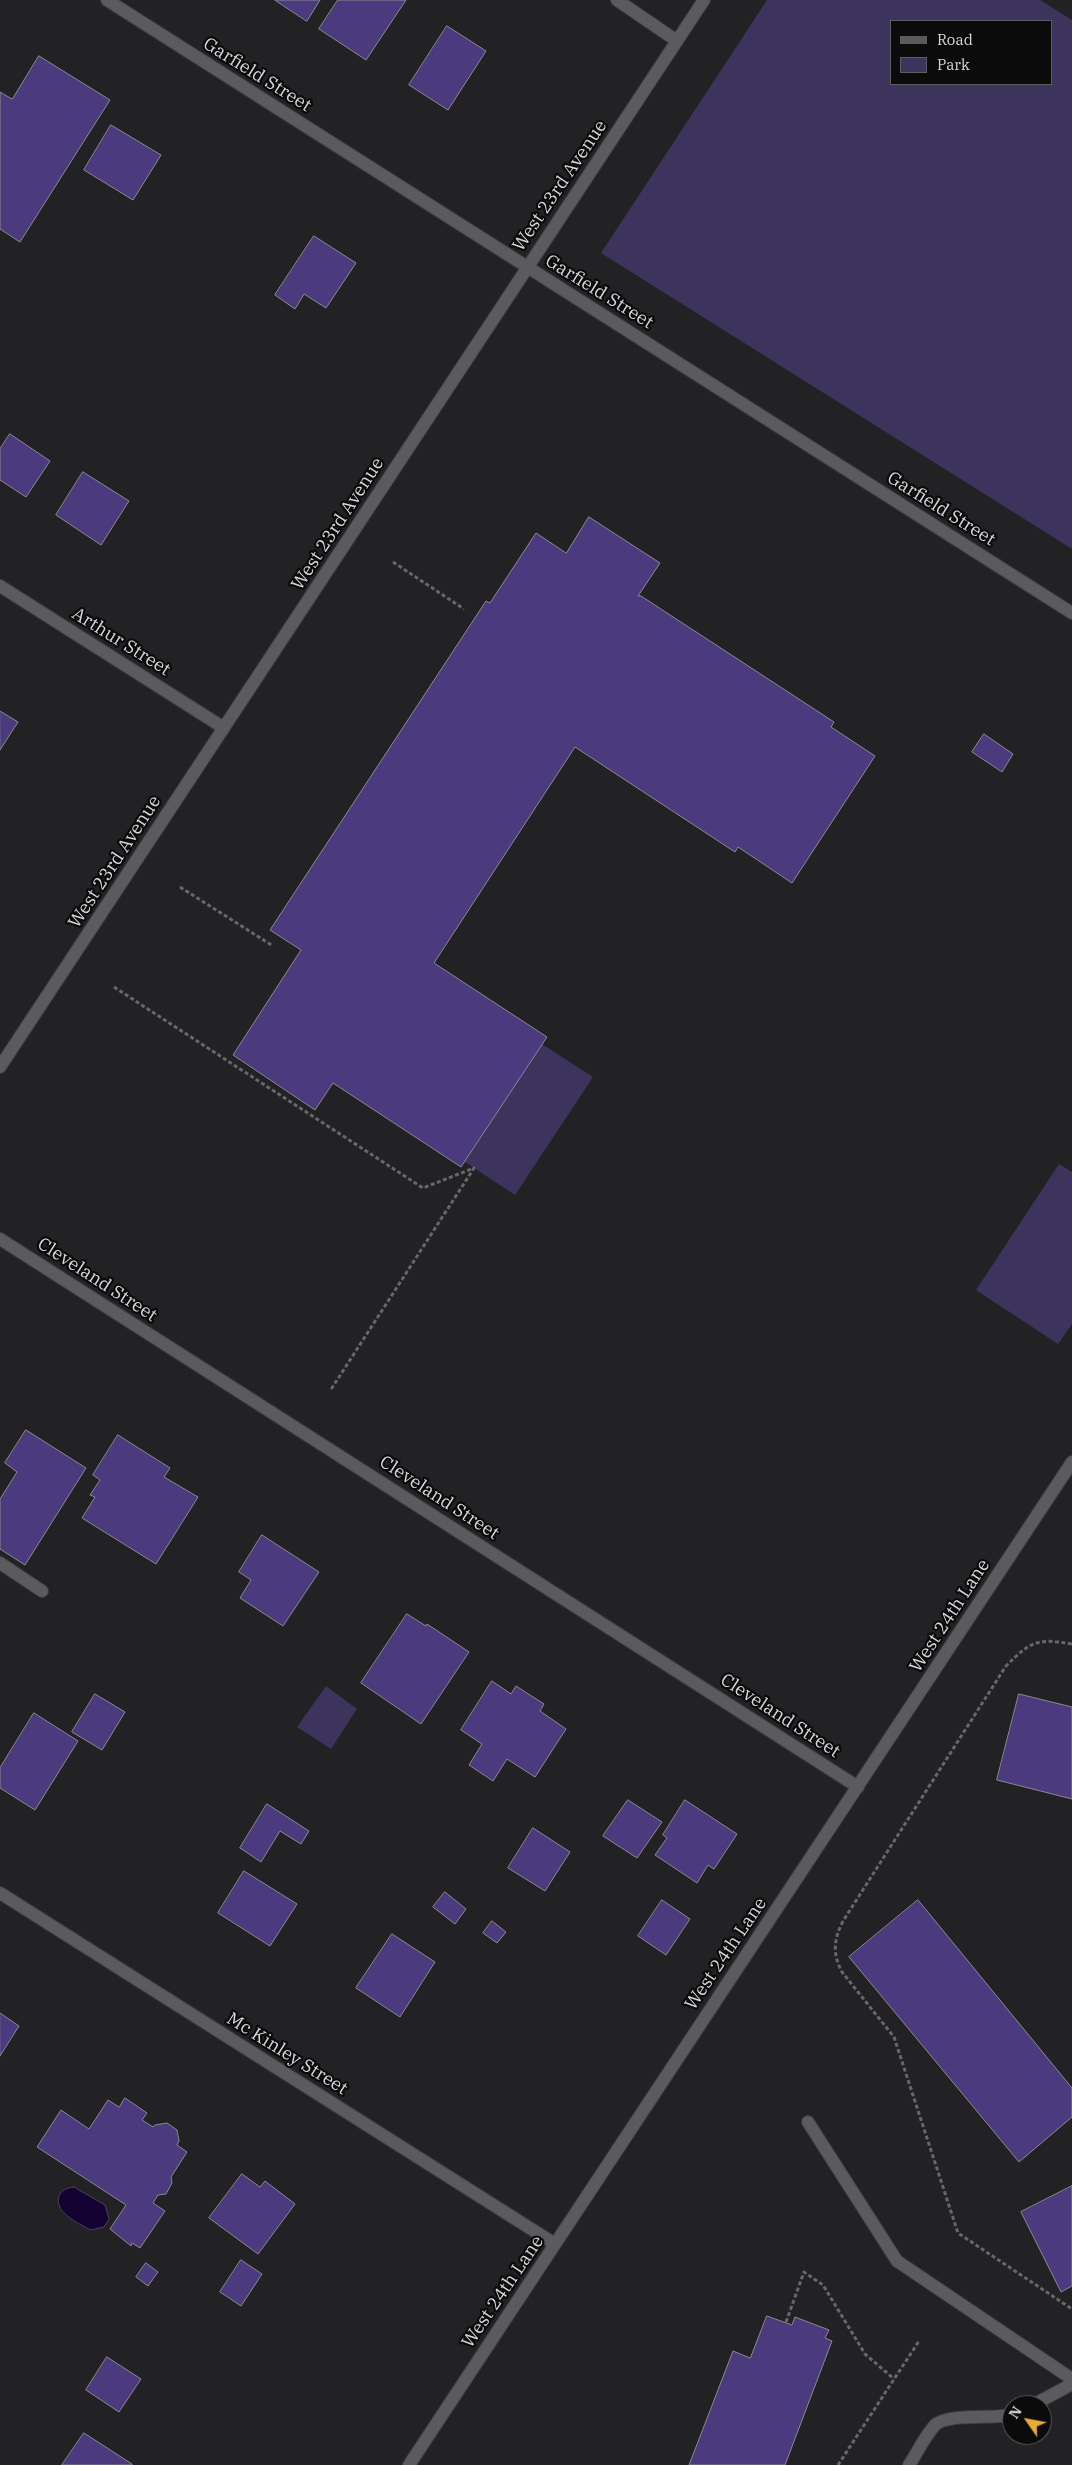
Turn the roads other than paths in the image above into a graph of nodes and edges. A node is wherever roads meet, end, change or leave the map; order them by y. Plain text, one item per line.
1 (107, 0) edge
2 (618, 0) edge
3 (704, 0) edge
4 (677, 41) junction
5 (527, 267) junction
6 (0, 586) edge
7 (1072, 613) edge
8 (224, 728) junction
9 (0, 1067) edge
10 (0, 1239) edge
11 (1072, 1462) edge
12 (0, 1563) edge
13 (42, 1591) dead end
14 (858, 1787) junction
15 (0, 1893) edge
16 (808, 2122) dead end
17 (555, 2244) junction
18 (1072, 2380) edge
19 (1072, 2384) edge
20 (1052, 2395) edge
21 (1002, 2417) edge
22 (409, 2465) edge
23 (909, 2465) edge

1 - 5 street, Garfield Street
2 - 4 street
3 - 4 street, West 23rd Avenue
4 - 5 street, West 23rd Avenue
5 - 7 street, Garfield Street
5 - 8 street, West 23rd Avenue
6 - 8 street, Arthur Street
8 - 9 street, West 23rd Avenue
10 - 14 street, Cleveland Street
11 - 14 street, West 24th Lane
12 - 13 street
14 - 17 street, West 24th Lane
15 - 17 street, Mc Kinley Street
16 - 18 street
17 - 22 street, West 24th Lane
19 - 20 street
21 - 23 street

